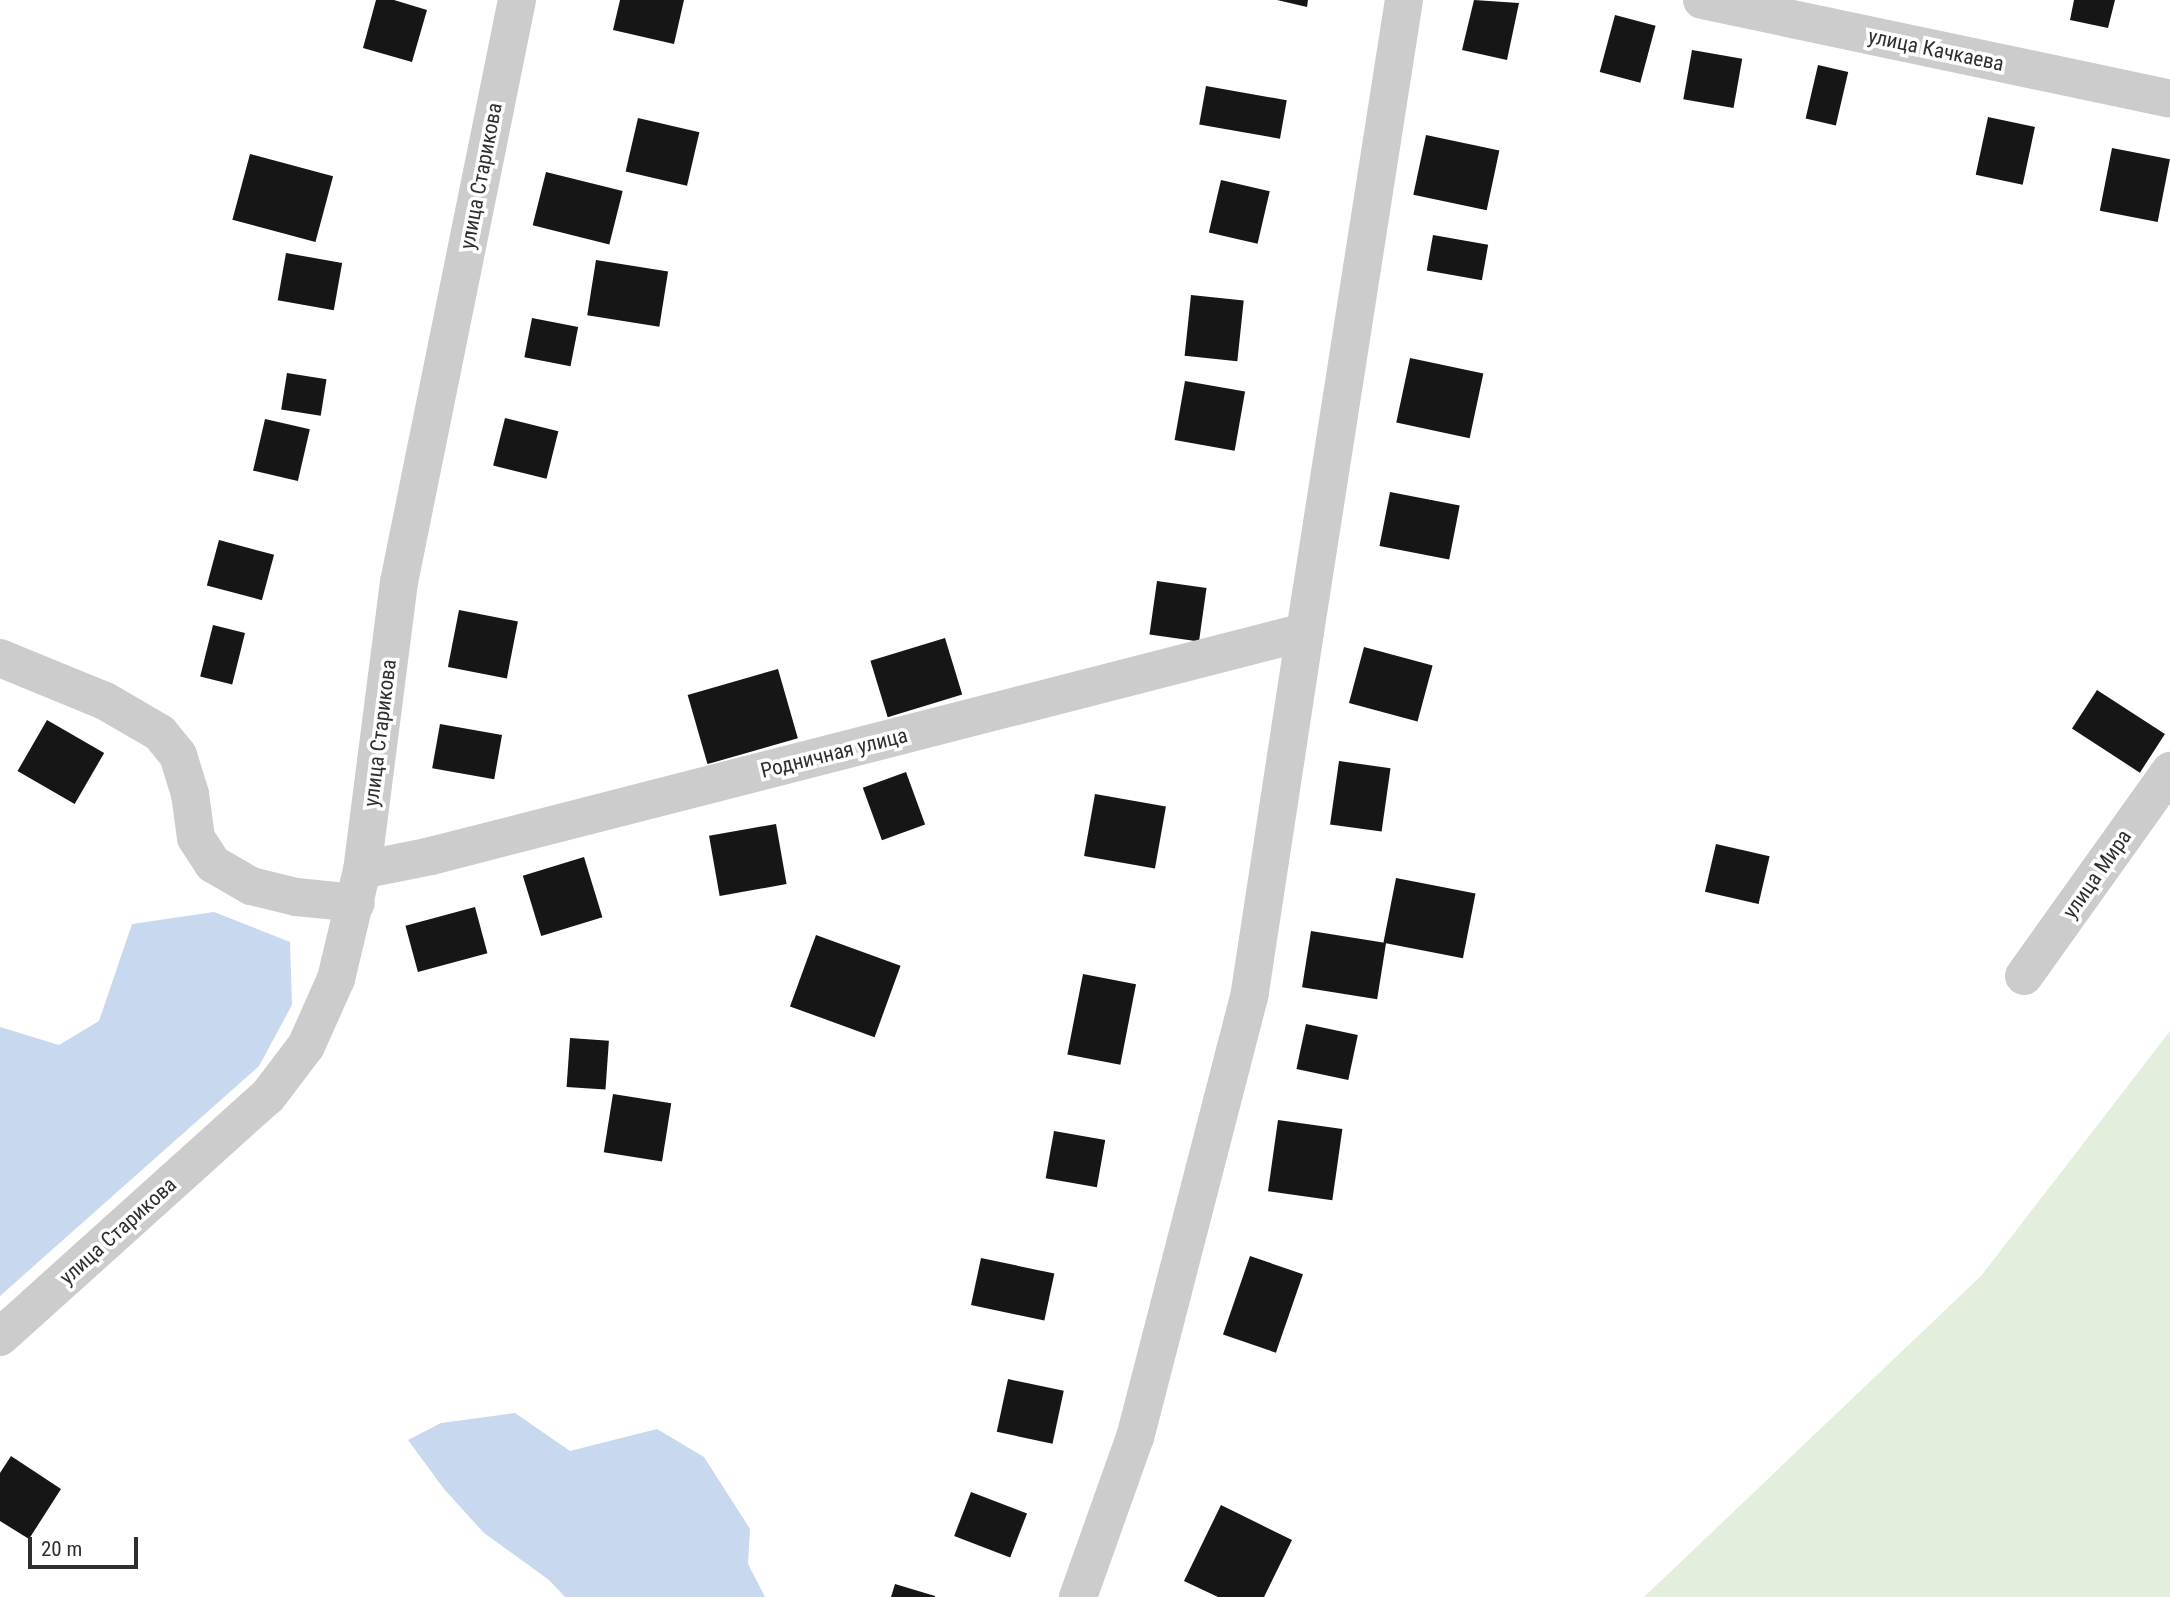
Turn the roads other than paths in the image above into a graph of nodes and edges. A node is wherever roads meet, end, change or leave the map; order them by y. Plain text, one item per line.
1 (517, 0) edge
2 (1404, 0) edge
3 (1702, 0) edge
4 (2170, 99) edge
5 (1305, 632) junction
6 (0, 658) edge
7 (2170, 771) edge
8 (359, 887) junction
9 (2024, 976) dead end
10 (0, 1337) edge
11 (1078, 1597) edge

1 - 8 street, улица Старикова
2 - 5 street
3 - 4 street, улица Качкаева
5 - 8 street, Родничная улица
5 - 11 street
6 - 8 street
7 - 9 street, улица Мира
8 - 10 street, улица Старикова

